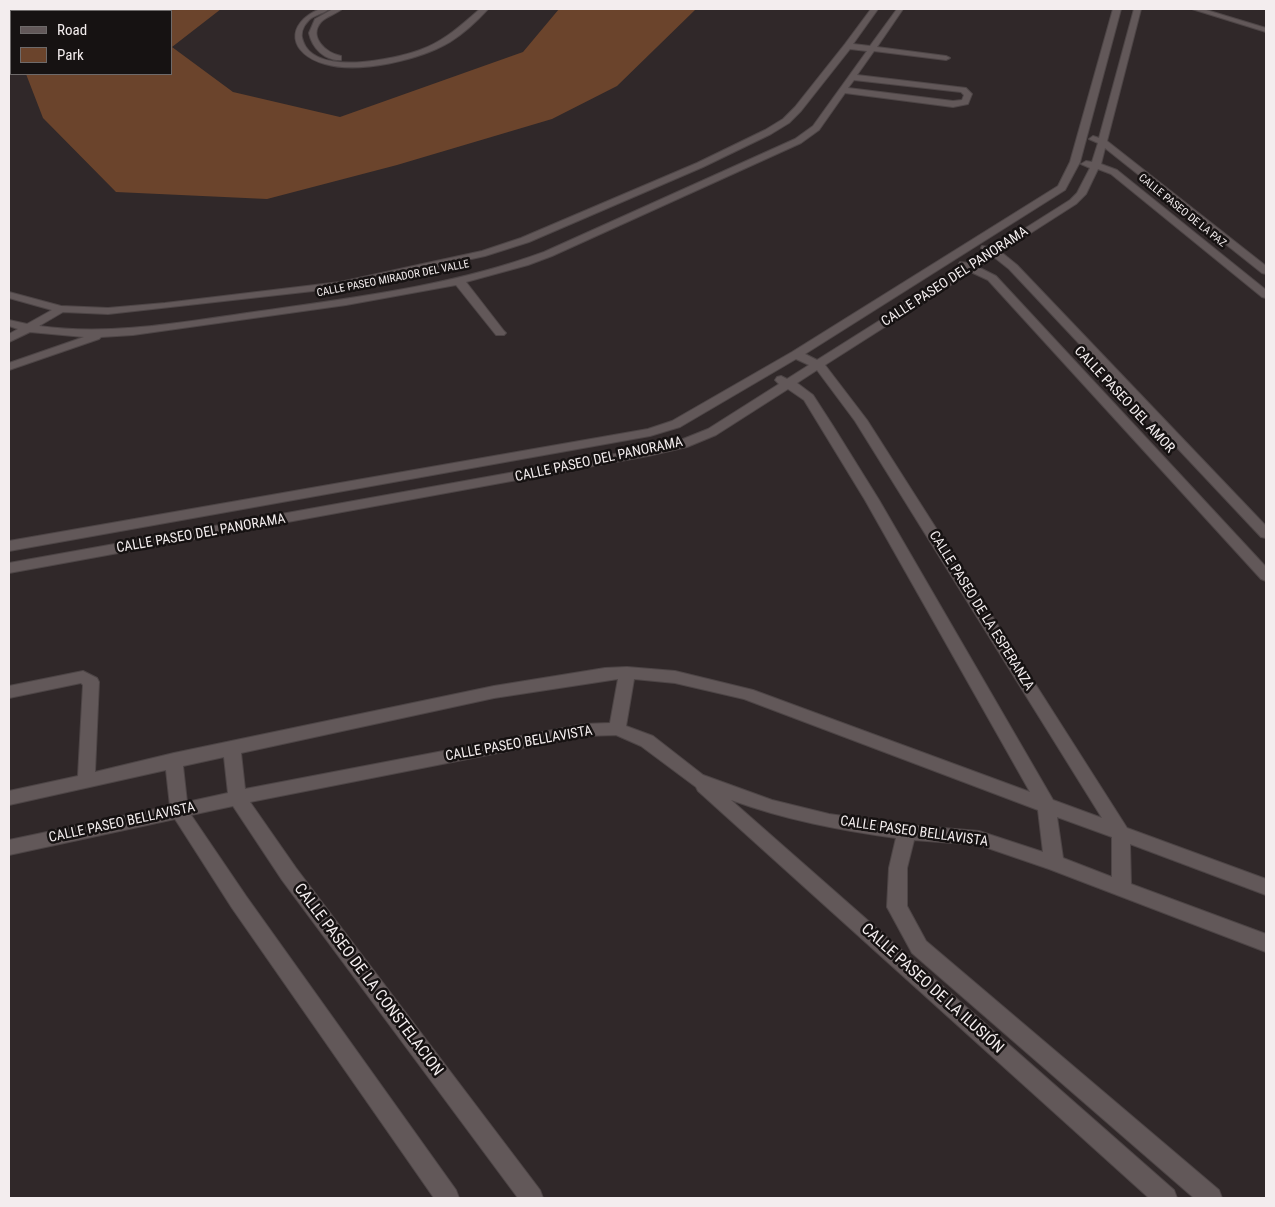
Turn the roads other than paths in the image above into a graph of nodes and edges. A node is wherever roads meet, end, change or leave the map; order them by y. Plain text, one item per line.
1 (325, 9) edge
2 (338, 9) edge
3 (484, 9) edge
4 (874, 9) edge
5 (900, 9) edge
6 (1117, 9) edge
7 (1138, 9) edge
8 (1196, 9) edge
9 (1266, 30) edge
10 (443, 32) dead end
11 (848, 46) junction
12 (873, 49) junction
13 (384, 58) junction
14 (946, 58) dead end
15 (853, 77) junction
16 (844, 90) junction
17 (1082, 138) junction
18 (1102, 141) junction
19 (1075, 162) junction
20 (700, 165) junction
21 (1096, 165) junction
22 (724, 175) junction
23 (976, 243) junction
24 (995, 252) junction
25 (949, 259) junction
26 (970, 267) junction
27 (1266, 271) edge
28 (459, 281) junction
29 (9, 295) edge
30 (1266, 295) edge
31 (60, 309) junction
32 (9, 323) edge
33 (25, 328) junction
34 (102, 334) junction
35 (500, 334) dead end
36 (9, 339) edge
37 (796, 354) junction
38 (818, 365) junction
39 (9, 367) edge
40 (764, 372) junction
41 (787, 383) junction
42 (1266, 534) edge
43 (9, 546) edge
44 (9, 568) edge
45 (1266, 576) edge
46 (627, 672) junction
47 (9, 692) edge
48 (617, 729) junction
49 (232, 749) junction
50 (174, 760) junction
51 (86, 780) junction
52 (697, 780) junction
53 (9, 798) edge
54 (237, 798) junction
55 (1046, 804) junction
56 (179, 811) junction
57 (907, 832) junction
58 (1121, 834) junction
59 (9, 848) edge
60 (1054, 863) junction
61 (1266, 887) edge
62 (1122, 890) junction
63 (1266, 943) edge
64 (448, 1198) edge
65 (532, 1198) edge
66 (1166, 1198) edge
67 (1210, 1198) edge

1 - 13 street
2 - 13 street
3 - 13 street
4 - 11 street, CALLE PASEO MIRADOR DEL VALLE
5 - 12 street, CALLE PASEO MIRADOR DEL VALLE
6 - 17 street, CALLE PASEO DEL PANORAMA
7 - 18 street, CALLE PASEO DEL PANORAMA
8 - 9 street
10 - 13 street
11 - 12 street
11 - 20 street, CALLE PASEO MIRADOR DEL VALLE
12 - 14 street
12 - 15 street, CALLE PASEO MIRADOR DEL VALLE
15 - 16 street, CALLE PASEO MIRADOR DEL VALLE
15 - 16 street
16 - 22 street, CALLE PASEO MIRADOR DEL VALLE
17 - 18 street, CALLE PASEO DE LA PAZ
17 - 19 street, CALLE PASEO DEL PANORAMA
18 - 21 street, CALLE PASEO DEL PANORAMA
18 - 27 street, CALLE PASEO DE LA PAZ
19 - 21 street, CALLE PASEO DE LA PAZ
19 - 23 street, CALLE PASEO DEL PANORAMA
20 - 22 street
20 - 31 street, CALLE PASEO MIRADOR DEL VALLE
21 - 24 street, CALLE PASEO DEL PANORAMA
21 - 30 street, CALLE PASEO DE LA PAZ
22 - 28 street, CALLE PASEO MIRADOR DEL VALLE
23 - 24 street, CALLE PASEO DEL AMOR
23 - 25 street, CALLE PASEO DEL PANORAMA
24 - 26 street, CALLE PASEO DEL PANORAMA
24 - 42 street, CALLE PASEO DEL AMOR
25 - 26 street, CALLE PASEO DEL AMOR
25 - 37 street, CALLE PASEO DEL PANORAMA
26 - 38 street, CALLE PASEO DEL PANORAMA
26 - 45 street, CALLE PASEO DEL AMOR
28 - 34 street, CALLE PASEO MIRADOR DEL VALLE
28 - 35 street
29 - 31 street, CALLE PASEO MIRADOR DEL VALLE
31 - 33 street
32 - 33 street, CALLE PASEO MIRADOR DEL VALLE
33 - 34 street, CALLE PASEO MIRADOR DEL VALLE
33 - 36 street
34 - 39 street
37 - 38 street, CALLE PASEO DE LA ESPERANZA
37 - 40 street, CALLE PASEO DEL PANORAMA
38 - 41 street, CALLE PASEO DEL PANORAMA
38 - 58 street, CALLE PASEO DE LA ESPERANZA
40 - 41 street
40 - 43 street, CALLE PASEO DEL PANORAMA
41 - 44 street, CALLE PASEO DEL PANORAMA
41 - 55 street
46 - 48 street
46 - 49 street
46 - 55 street
47 - 51 street
48 - 52 street, CALLE PASEO BELLAVISTA
48 - 54 street, CALLE PASEO BELLAVISTA
49 - 50 street
49 - 54 street, CALLE PASEO DE LA CONSTELACION
50 - 51 street
50 - 56 street
51 - 53 street
52 - 57 street, CALLE PASEO BELLAVISTA
52 - 66 street, CALLE PASEO DE LA ILUSIÓN
54 - 56 street, CALLE PASEO BELLAVISTA
54 - 65 street, CALLE PASEO DE LA CONSTELACION
55 - 58 street
55 - 60 street
56 - 59 street, CALLE PASEO BELLAVISTA
56 - 64 street
57 - 60 street, CALLE PASEO BELLAVISTA
57 - 67 street, CALLE PASEO DE LA ILUSIÓN
58 - 61 street
58 - 62 street
60 - 62 street, CALLE PASEO BELLAVISTA
62 - 63 street, CALLE PASEO BELLAVISTA

